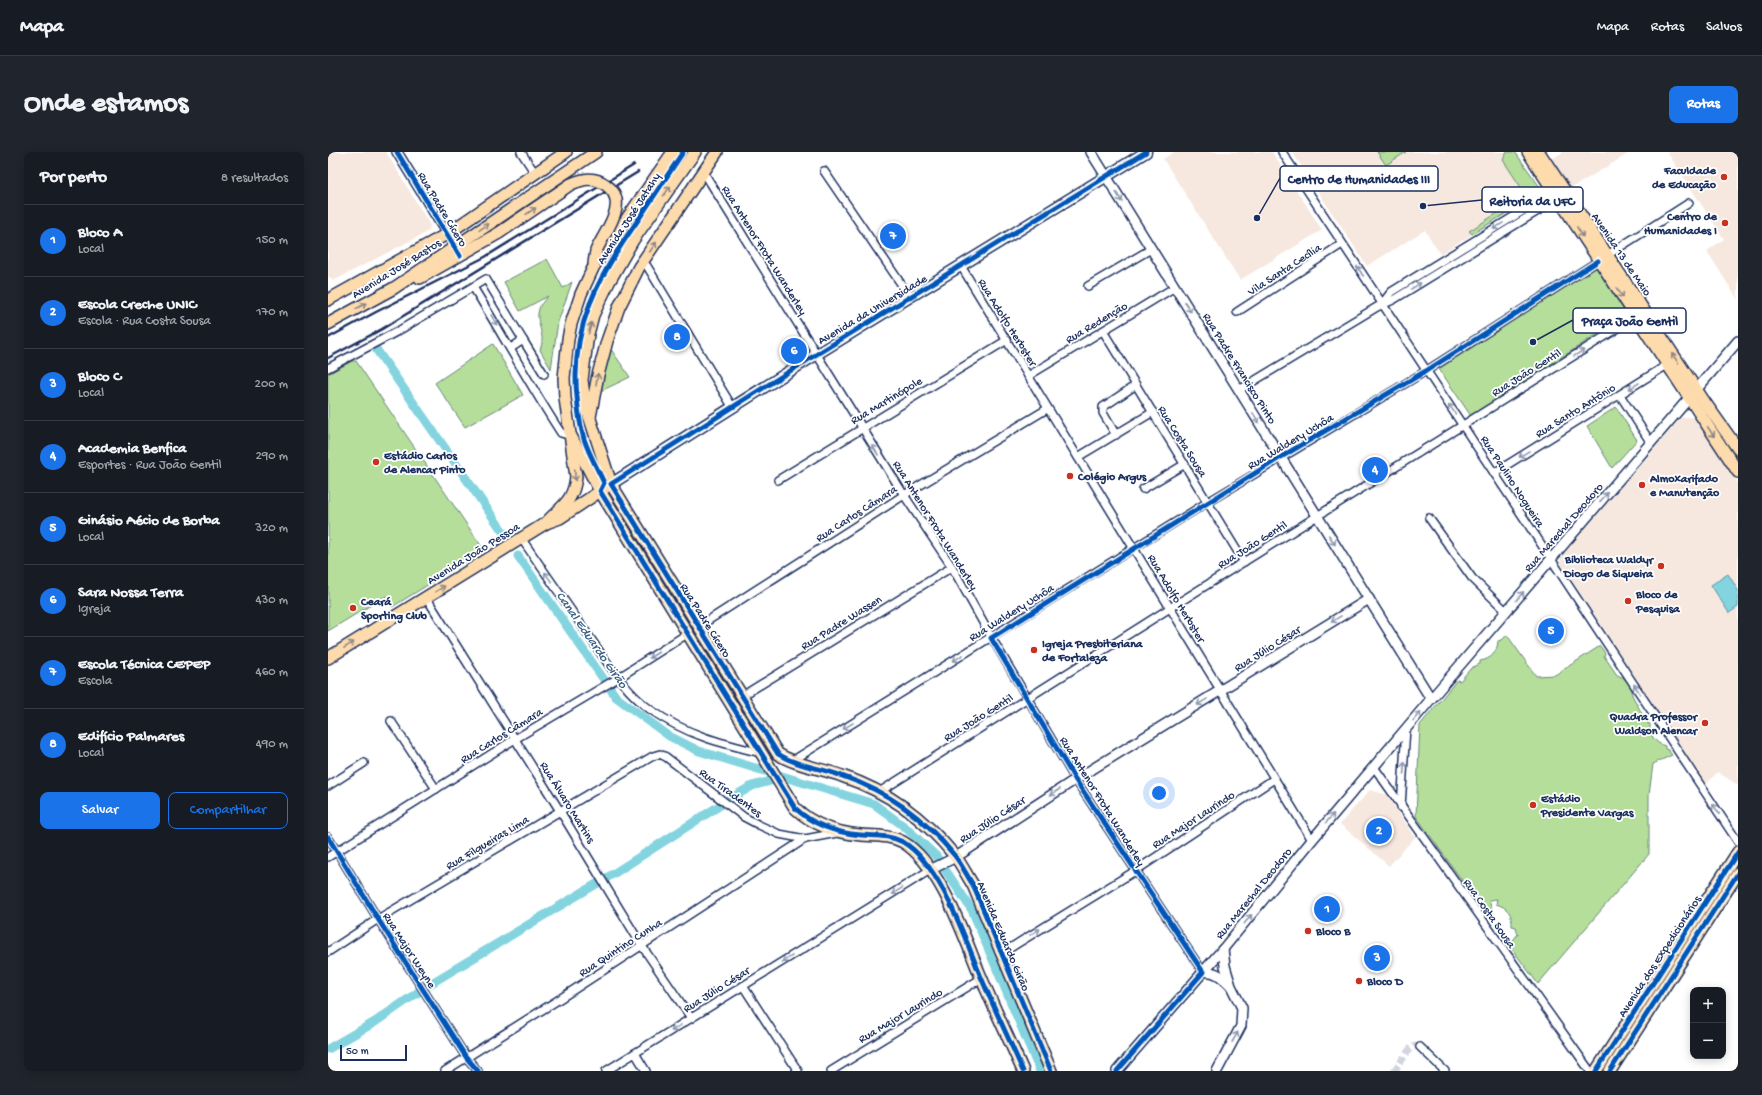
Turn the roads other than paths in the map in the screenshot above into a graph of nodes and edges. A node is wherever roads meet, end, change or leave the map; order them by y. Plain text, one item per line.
1 (397, 152) edge
2 (521, 152) edge
3 (566, 152) edge
4 (596, 152) edge
5 (673, 152) edge
6 (694, 152) edge
7 (718, 152) edge
8 (1091, 152) edge
9 (1146, 152) edge
10 (1282, 152) edge
11 (1528, 152) edge
12 (1539, 152) edge
13 (703, 171) junction
14 (824, 171) dead end
15 (535, 173) junction
16 (1106, 177) junction
17 (1557, 194) junction
18 (1689, 203) dead end
19 (447, 234) junction
20 (1342, 244) junction
21 (1151, 249) junction
22 (457, 251) junction
23 (1602, 258) junction
24 (594, 266) junction
25 (647, 266) dead end
26 (961, 266) junction
27 (473, 286) junction
28 (1088, 286) dead end
29 (1175, 287) junction
30 (910, 297) junction
31 (328, 300) edge
32 (1382, 304) junction
33 (1237, 312) dead end
34 (1636, 317) junction
35 (328, 324) edge
36 (1103, 331) junction
37 (523, 340) junction
38 (1007, 340) junction
39 (1738, 341) edge
40 (511, 348) junction
41 (817, 354) junction
42 (1667, 364) junction
43 (328, 368) edge
44 (1426, 371) junction
45 (544, 374) dead end
46 (1028, 376) junction
47 (1136, 385) junction
48 (1239, 390) junction
49 (1697, 390) junction
50 (1620, 395) junction
51 (1690, 399) junction
52 (733, 408) junction
53 (1047, 409) junction
54 (1153, 412) junction
55 (590, 417) junction
56 (1463, 425) junction
57 (862, 428) junction
58 (1116, 435) junction
59 (571, 436) junction
60 (1651, 442) junction
61 (1738, 449) edge
62 (1078, 457) junction
63 (1281, 457) junction
64 (1185, 464) junction
65 (1738, 472) edge
66 (1494, 473) junction
67 (778, 480) dead end
68 (611, 484) junction
69 (1143, 489) dead end
70 (600, 491) junction
71 (904, 495) junction
72 (1208, 502) junction
73 (1317, 516) junction
74 (1429, 518) dead end
75 (546, 523) junction
76 (521, 538) junction
77 (1134, 548) junction
78 (1551, 559) junction
79 (1244, 562) junction
80 (952, 567) junction
81 (426, 597) junction
82 (1370, 599) junction
83 (1170, 608) junction
84 (1506, 611) junction
85 (698, 627) junction
86 (687, 634) junction
87 (991, 638) junction
88 (328, 658) edge
89 (616, 679) junction
90 (1221, 691) junction
91 (742, 696) junction
92 (1027, 699) junction
93 (1431, 699) junction
94 (391, 721) dead end
95 (1406, 728) junction
96 (515, 738) junction
97 (660, 754) joint
98 (764, 758) junction
99 (792, 761) junction
100 (364, 763) dead end
101 (1374, 767) junction
102 (1075, 779) junction
103 (1274, 779) junction
104 (328, 786) edge
105 (436, 789) junction
106 (881, 792) junction
107 (1402, 807) junction
108 (560, 811) junction
109 (842, 832) junction
110 (328, 837) edge
111 (805, 839) junction
112 (1312, 840) junction
113 (1738, 842) edge
114 (337, 851) junction
115 (1738, 852) edge
116 (328, 857) edge
117 (953, 859) junction
118 (934, 869) junction
119 (1135, 870) junction
120 (1738, 873) edge
121 (378, 919) junction
122 (642, 946) junction
123 (1224, 949) junction
124 (328, 952) edge
125 (1002, 953) junction
126 (1203, 972) junction
127 (982, 978) junction
128 (744, 986) junction
129 (1231, 986) junction
130 (691, 1018) junction
131 (1420, 1047) dead end
132 (635, 1053) junction
133 (466, 1057) junction
134 (445, 1071) edge
135 (478, 1071) edge
136 (606, 1071) edge
137 (646, 1071) edge
138 (798, 1071) edge
139 (831, 1071) edge
140 (1023, 1071) edge
141 (1051, 1071) edge
142 (1117, 1071) edge
143 (1216, 1071) edge
144 (1445, 1071) edge
145 (1590, 1071) edge
146 (1596, 1071) edge
147 (1610, 1071) edge

1 - 19 street, Rua Padre Cícero
2 - 15 street
3 - 15 main road, Avenida José Bastos
22 -> 4 main road, Avenida José Bastos
5 - 24 main road, Avenida José Jatahy
55 -> 6 main road, Avenida José Jatahy
7 - 13 main road
8 - 16 street, Rua Padre Francisco Pinto
9 - 16 main road, Avenida da Universidade
10 - 20 street, Rua Paulino Nogueira
11 - 17 main road, Avenida 13 de Maio
12 - 23 main road, Avenida 13 de Maio
13 - 41 street, Rua Antenor Frota Wanderley
55 -> 13 main road
14 - 30 street
15 - 19 main road, Avenida José Bastos
16 -> 21 street, Rua Padre Francisco Pinto
16 - 26 main road, Avenida da Universidade
17 -> 23 main road, Avenida 13 de Maio
17 - 32 street
18 - 23 street, Rua Waldery Uchôa
19 - 22 street, Rua Padre Cícero
19 - 31 main road, Avenida José Bastos
32 -> 20 street, Rua Paulino Nogueira
20 - 33 street, Vila Santa Cecília
21 - 28 street
21 - 29 street, Rua Padre Francisco Pinto
22 -> 24 main road, bridge
35 -> 22 main road, Avenida José Bastos
23 -> 34 main road, Avenida 13 de Maio
23 - 44 street, Rua Waldery Uchôa
49 -> 23 main road, Avenida 13 de Maio
24 - 59 main road, Avenida José Jatahy
25 - 52 street
26 - 30 main road, Avenida da Universidade
26 - 38 street, Rua Adolfo Herbster
27 - 37 street
27 -> 40 street, Rua Padre Cícero
27 - 43 street
29 - 36 street, Rua Redenção
29 -> 48 street, Rua Padre Francisco Pinto
30 - 41 main road, Avenida da Universidade
32 - 44 street, Rua Paulino Nogueira
32 - 48 street
34 - 42 main road, Avenida 13 de Maio
56 -> 34 street, Rua João Gentil
36 - 46 street, Rua Redenção
36 - 47 street, Rua Costa Sousa
37 - 40 street
37 - 45 street
38 - 46 street, Rua Adolfo Herbster
38 - 57 street, Rua Martinópole
39 - 49 street, Rua Marechal Deodoro
40 - 59 street, Rua Padre Cícero
41 - 52 main road, Avenida da Universidade
41 - 57 street, Rua Antenor Frota Wanderley
42 -> 50 street, Rua Santo Antônio
42 - 51 main road, Avenida 13 de Maio
56 -> 44 street, Rua Paulino Nogueira
44 - 63 street, Rua Waldery Uchôa
46 - 53 street, Rua Adolfo Herbster
47 - 54 street, Rua Costa Sousa
47 - 58 street
48 -> 63 street, Rua Padre Francisco Pinto
49 - 51 street, Rua Marechal Deodoro
49 - 61 main road, Avenida 13 de Maio
50 - 60 street
50 -> 66 street, Rua Santo Antônio
51 - 60 street, Rua Marechal Deodoro
51 -> 65 main road, Avenida 13 de Maio
52 - 68 main road, Avenida da Universidade
53 - 62 street, Rua Adolfo Herbster
53 - 71 street, Rua Carlos Câmara
54 - 58 street
54 - 64 street, Rua Costa Sousa
55 - 68 main road, Rua Padre Cícero
56 - 66 street, Rua Paulino Nogueira
56 - 73 street, Rua João Gentil
57 - 67 street, Rua Martinópole
71 -> 57 street, Rua Antenor Frota Wanderley
58 - 62 street
59 - 70 main road, Rua Padre Cícero
59 -> 75 main road, Avenida José Jatahy
78 -> 60 street, Rua Marechal Deodoro
62 - 77 street, Rua Adolfo Herbster
63 - 72 street, Rua Waldery Uchôa
63 - 73 street, Rua Padre Francisco Pinto
64 - 69 street
64 - 72 street, Rua Costa Sousa
66 - 78 street, Rua Paulino Nogueira
68 - 70 main road, Avenida João Pessoa
68 - 85 main road, Rua Padre Cícero
70 - 75 main road, Avenida João Pessoa
70 - 86 main road, Rua Padre Cícero
71 - 80 street, Rua Antenor Frota Wanderley
71 - 85 street, Rua Carlos Câmara
72 - 77 street, Rua Waldery Uchôa
72 - 79 street, Rua Costa Sousa
73 - 79 street, Rua João Gentil
73 -> 82 street, Rua Padre Francisco Pinto
74 - 84 street
75 - 76 main road, Avenida João Pessoa
81 -> 76 main road, Avenida João Pessoa
89 -> 76 street
77 - 83 street, Rua Adolfo Herbster
77 - 87 street, Rua Waldery Uchôa
84 -> 78 street, Rua Marechal Deodoro
113 -> 78 street, Rua Paulino Nogueira
79 - 83 street, Rua João Gentil
80 - 87 street, Rua Antenor Frota Wanderley
80 - 91 street, Rua Padre Wassen
88 -> 81 main road, Avenida João Pessoa
81 - 96 street, Rua Álvaro Martins
82 -> 90 street, Rua Júlio César
82 - 93 street, Rua Padre Francisco Pinto
83 - 90 street, Rua Adolfo Herbster
83 - 92 street, Rua João Gentil
84 - 93 street, Rua Marechal Deodoro
85 - 91 main road, Rua Padre Cícero
86 -> 89 street, Rua Carlos Câmara
86 - 98 main road, Rua Padre Cícero
87 - 92 street, Rua Antenor Frota Wanderley
87 -> 99 street, Rua Waldery Uchôa
89 - 96 street, Rua Carlos Câmara
89 - 98 street
90 -> 102 street, Rua Júlio César
90 - 103 street, Rua Adolfo Herbster
91 - 99 main road, Rua Padre Cícero
92 - 102 street, Rua Antenor Frota Wanderley
92 - 106 street, Rua João Gentil
95 -> 93 street, Rua Marechal Deodoro
94 - 105 street
95 - 101 street, Rua Marechal Deodoro
107 -> 95 street
96 - 105 street, Rua Carlos Câmara
96 - 108 street, Rua Álvaro Martins
97 - 108 street, Rua Filgueiras Lima
97 - 111 street, Rua Tiradentes
98 - 109 main road, Rua Padre Cícero
99 - 106 main road, Avenida Eduardo Girão
100 - 104 street
101 - 107 street, Rua Costa Sousa
112 -> 101 street, Rua Marechal Deodoro
102 -> 117 street, Rua Júlio César
102 - 119 street, Rua Antenor Frota Wanderley
103 - 112 street, Rua Adolfo Herbster
103 - 119 street, Rua Major Laurindo
105 - 114 street, Rua Carlos Câmara
106 - 117 main road, Avenida Eduardo Girão
107 - 145 street, Rua Costa Sousa
108 - 121 street, Rua Filgueiras Lima
108 - 122 street, Rua Álvaro Martins
109 - 111 street, Rua Tiradentes
109 - 118 main road
110 - 114 street, Rua Major Weyne
111 - 122 street, Rua Quintino Cunha
123 -> 112 street, Rua Marechal Deodoro
114 - 116 street, Rua Carlos Câmara
114 - 121 street, Rua Major Weyne
115 - 146 main road, Avenida dos Expedicionários
117 - 118 street, Rua Júlio César
117 - 125 main road, Avenida Eduardo Girão
118 - 127 main road
118 -> 128 street, Rua Júlio César
125 -> 119 street, Rua Major Laurindo
119 - 126 street, Rua Antenor Frota Wanderley
120 - 147 main road, Avenida dos Expedicionários
121 - 124 street, Rua Filgueiras Lima
121 - 133 street, Rua Major Weyne
122 - 130 street, Rua Álvaro Martins
122 - 133 street, Rua Quintino Cunha
123 - 126 street, Rua Marechal Deodoro
123 - 129 street
125 - 141 main road, Avenida Eduardo Girão
126 - 129 street
126 - 142 street, Rua Marechal Deodoro
127 - 139 street, Rua Major Laurindo
127 - 140 main road
128 - 130 street, Rua Júlio César
128 - 138 street
143 -> 129 street
130 -> 132 street, Rua Júlio César
131 - 144 street
132 - 136 street, Rua Júlio César
132 - 137 street
133 - 134 street, Rua Quintino Cunha
133 - 135 street, Rua Major Weyne

